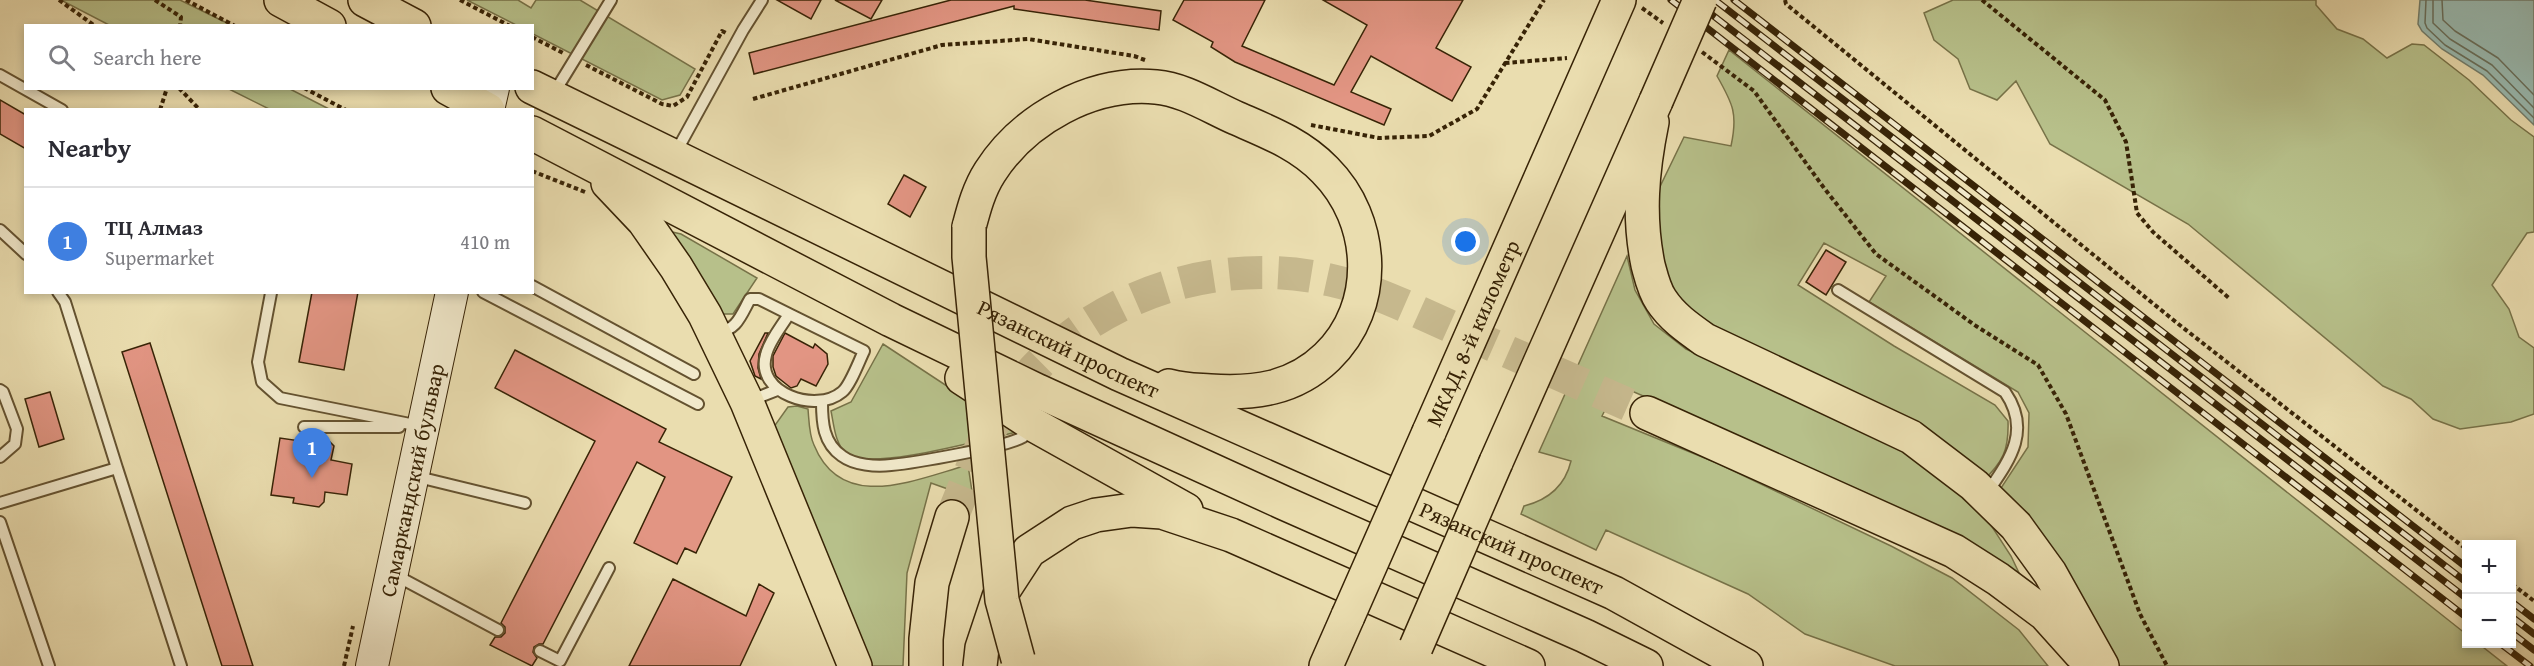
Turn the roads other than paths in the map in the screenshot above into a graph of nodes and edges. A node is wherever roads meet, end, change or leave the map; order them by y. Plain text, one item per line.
1 (281, 0) edge
2 (365, 0) edge
3 (611, 0) edge
4 (762, 0) edge
5 (1700, 0) edge
6 (1629, 3) edge
7 (325, 24) edge
8 (410, 24) edge
9 (0, 75) edge
10 (24, 89) edge
11 (27, 90) edge
12 (452, 90) edge
13 (493, 90) edge
14 (543, 91) edge
15 (1656, 101) junction
16 (58, 108) edge
17 (486, 108) edge
18 (488, 108) edge
19 (534, 134) edge
20 (674, 155) junction
21 (588, 163) junction
22 (0, 230) edge
23 (24, 252) edge
24 (534, 287) edge
25 (1838, 290) dead end
26 (59, 294) edge
27 (271, 294) edge
28 (452, 294) edge
29 (487, 294) edge
30 (789, 314) junction
31 (891, 320) junction
32 (712, 330) junction
33 (694, 374) dead end
34 (1119, 374) junction
35 (0, 390) edge
36 (777, 390) junction
37 (747, 402) junction
38 (822, 402) junction
39 (698, 404) dead end
40 (1647, 413) tunnel mouth
41 (1034, 425) junction
42 (304, 427) dead end
43 (423, 427) junction
44 (0, 457) edge
45 (117, 468) junction
46 (414, 476) junction
47 (1985, 495) junction
48 (0, 503) edge
49 (525, 503) dead end
50 (952, 517) tunnel mouth
51 (0, 522) edge
52 (1231, 535) junction
53 (609, 568) dead end
54 (392, 573) junction
55 (1348, 616) junction
56 (498, 630) dead end
57 (1715, 648) junction
58 (540, 651) dead end
59 (1412, 660) edge
60 (1019, 662) edge
61 (49, 666) edge
62 (181, 666) edge
63 (372, 666) edge
64 (855, 666) edge
65 (926, 666) edge
66 (980, 666) edge
67 (1310, 666) edge
68 (1326, 666) edge
69 (1528, 666) edge
70 (1646, 666) edge
71 (1746, 666) edge
72 (1766, 666) edge
73 (2091, 666) edge
74 (2102, 666) edge

1 - 7 main road
2 - 8 main road
3 - 14 lane
4 - 20 lane
5 - 15 main road, bridge
6 - 55 main road, МКАД, 8-й километр, bridge
9 - 10 lane
11 - 16 lane
12 - 17 main road
13 - 18 street
14 - 20 main road, Рязанский проспект
15 - 47 main road
15 - 59 main road, bridge
19 - 21 main road
20 - 34 main road, Рязанский проспект
21 - 31 main road
21 - 32 main road
22 - 23 lane
24 - 33 lane
25 - 47 lane
26 - 45 lane
27 - 43 lane
28 - 43 street, Самаркандский бульвар
29 - 39 lane
30 - 32 lane
30 - 36 lane
30 - 38 lane
31 - 41 main road
31 - 70 main road
32 - 37 main road
34 - 57 main road, Рязанский проспект
34 - 60 main road, bridge
35 - 44 lane
36 - 37 lane
36 - 38 lane
37 - 64 main road
38 - 41 lane
40 - 73 main road
41 - 52 main road
42 - 43 lane
43 - 46 street, Самаркандский бульвар
45 - 48 lane
45 - 62 lane
46 - 49 lane
46 - 54 street, Самаркандский бульвар
47 - 74 main road
50 - 65 main road
51 - 61 lane
52 - 66 main road
52 - 69 main road
53 - 58 lane
54 - 56 lane
54 - 63 street, Самаркандский бульвар
55 - 67 main road
55 - 68 main road, МКАД, 8-й километр
57 - 71 main road
57 - 72 main road

